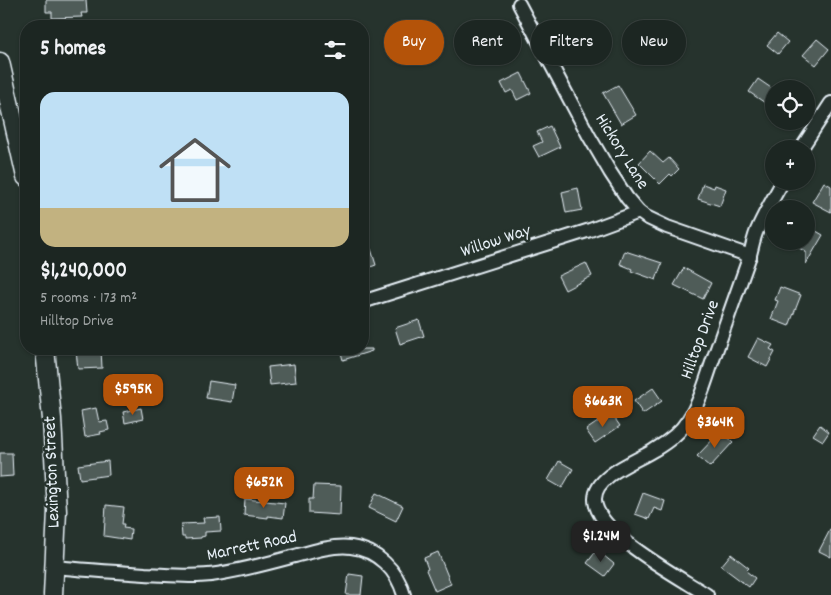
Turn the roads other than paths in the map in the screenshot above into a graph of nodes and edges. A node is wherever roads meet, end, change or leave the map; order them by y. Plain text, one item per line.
1 (519, 4) dead end
2 (0, 62) edge
3 (831, 103) edge
4 (6, 116) edge
5 (807, 140) edge
6 (20, 159) edge
7 (778, 190) edge
8 (639, 212) junction
9 (750, 256) junction
10 (369, 300) edge
11 (46, 355) edge
12 (54, 567) junction
13 (53, 595) edge
14 (404, 595) edge
15 (707, 595) edge

1 - 8 street, Hickory Lane
2 - 4 street
3 - 5 street
4 - 6 street
7 - 9 street, Hilltop Drive
8 - 9 street, Hickory Lane
8 - 10 street, Willow Way
9 - 15 street, Hilltop Drive
11 - 12 street, Lexington Street
12 - 13 street, Lexington Street
12 - 14 street, Marrett Road

